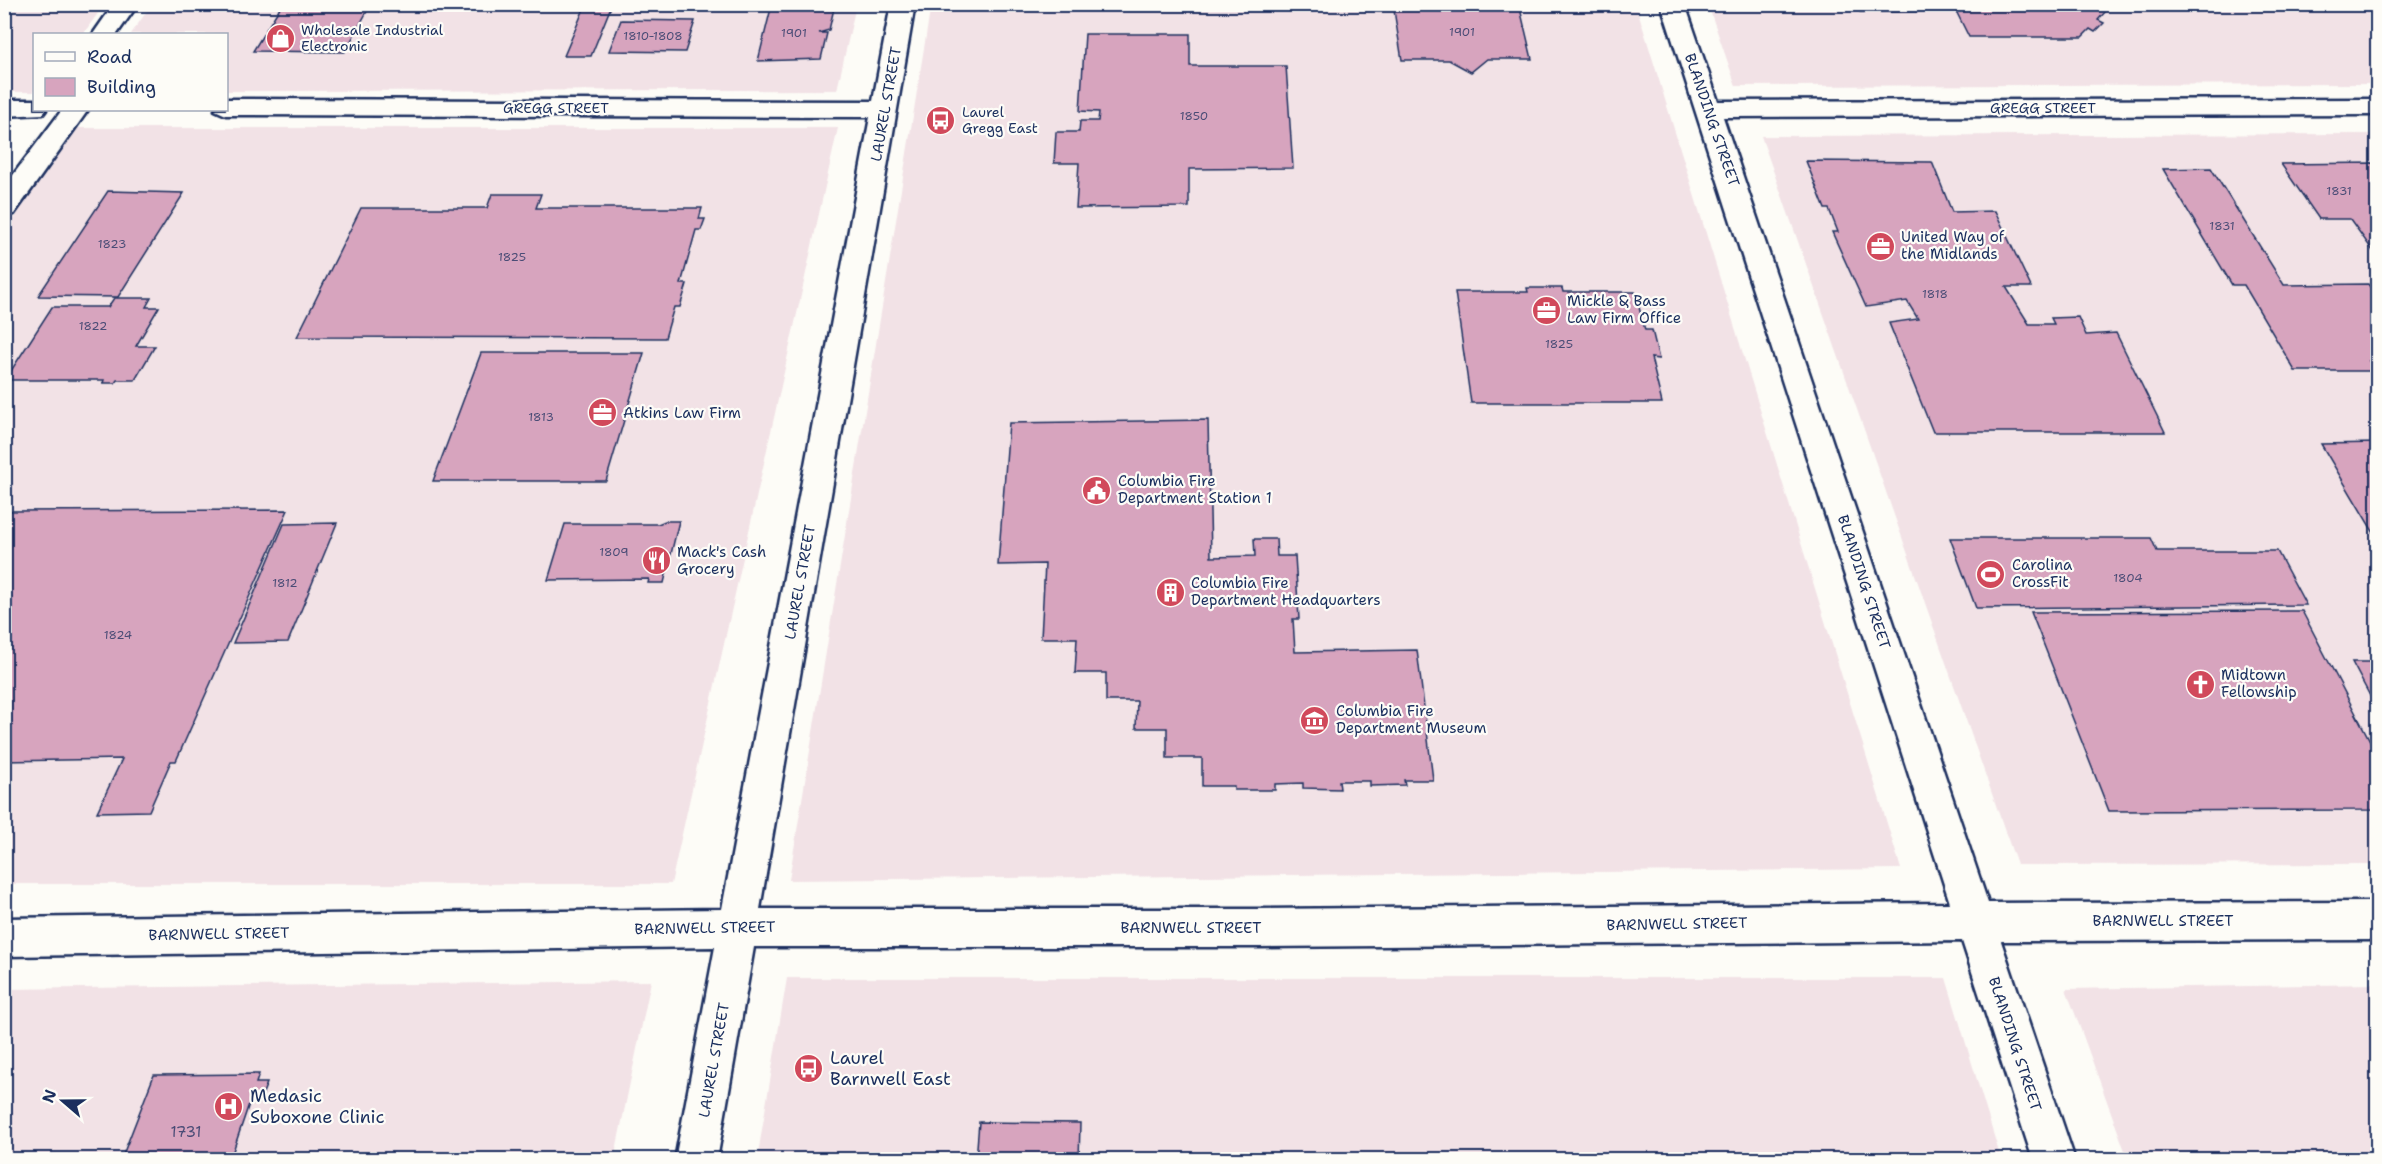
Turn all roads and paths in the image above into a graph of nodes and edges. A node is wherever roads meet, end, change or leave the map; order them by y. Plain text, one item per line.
1 (126, 4) edge
2 (903, 4) edge
3 (1673, 4) edge
4 (106, 33) edge
5 (2378, 107) edge
6 (4, 108) edge
7 (33, 108) edge
8 (228, 108) edge
9 (885, 109) junction
10 (1709, 109) junction
11 (74, 111) edge
12 (4, 207) edge
13 (1975, 921) junction
14 (2378, 921) edge
15 (738, 927) junction
16 (4, 938) edge
17 (696, 1160) edge
18 (2054, 1160) edge

1 - 4 street
2 - 9 street, LAUREL STREET
3 - 10 street, BLANDING STREET
5 - 10 street, GREGG STREET
6 - 7 street
8 - 9 street, GREGG STREET
9 - 15 street, LAUREL STREET
10 - 13 street, BLANDING STREET
11 - 12 street
13 - 14 street, BARNWELL STREET
13 - 15 street, BARNWELL STREET
13 - 18 street, BLANDING STREET
15 - 16 street, BARNWELL STREET
15 - 17 street, LAUREL STREET

